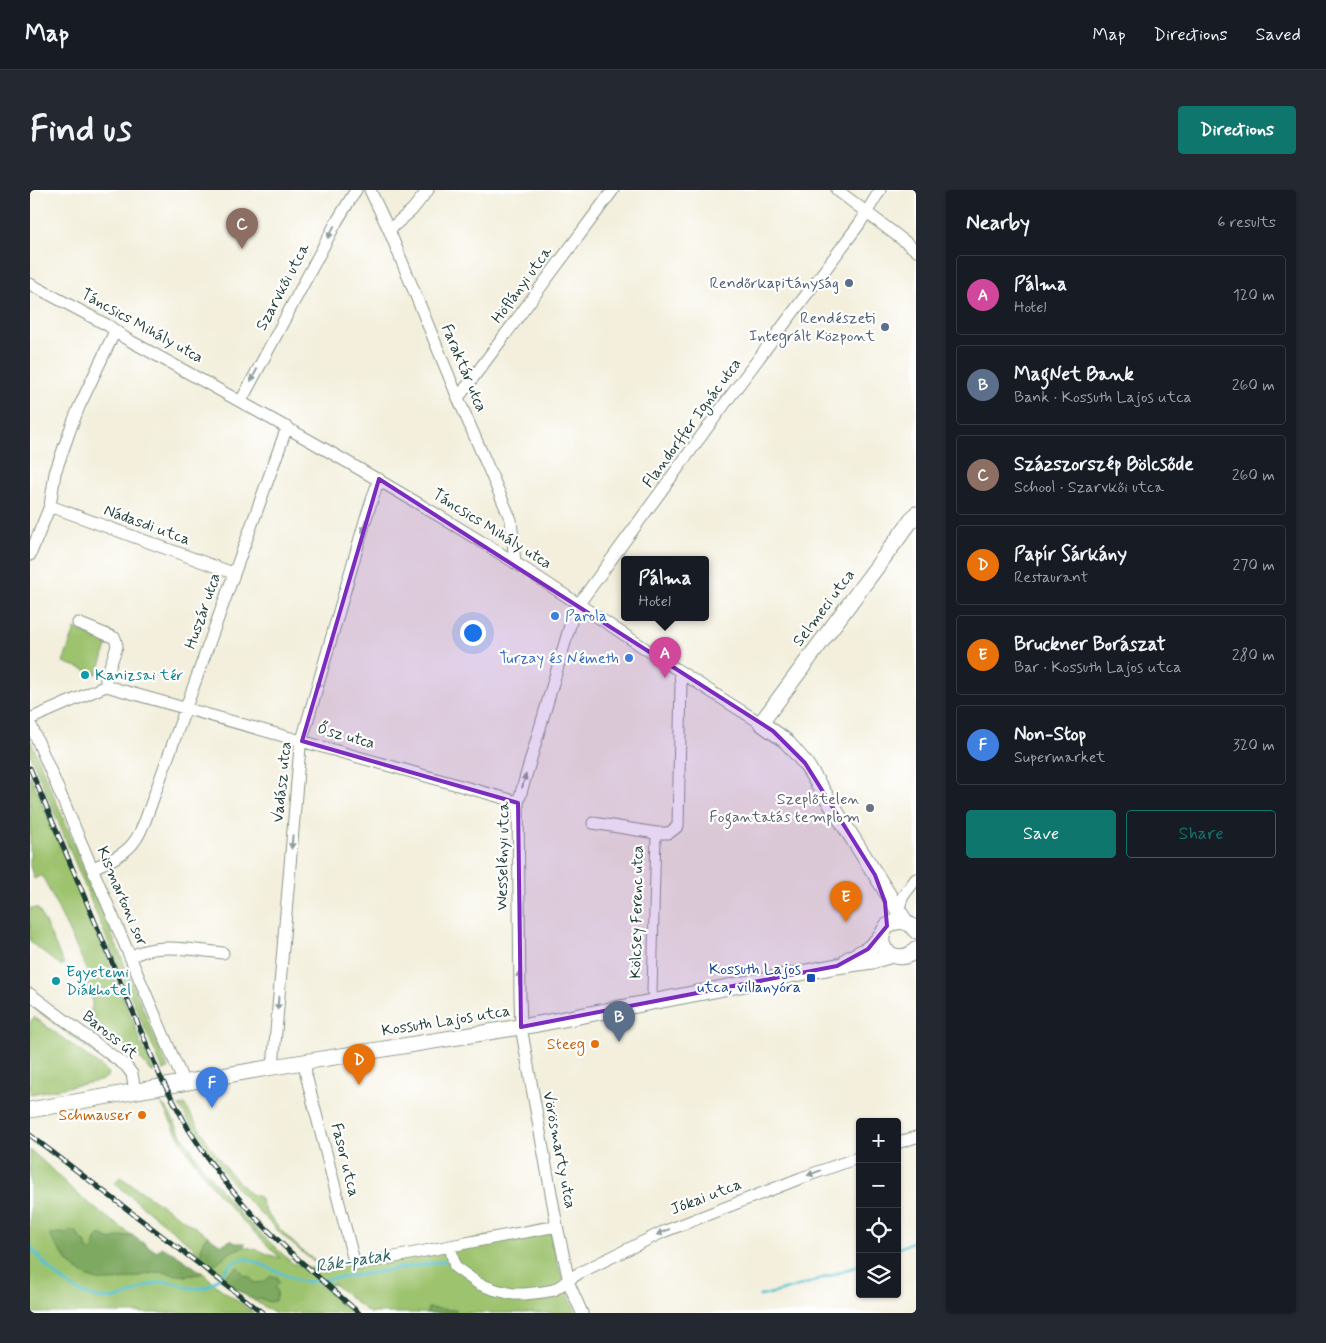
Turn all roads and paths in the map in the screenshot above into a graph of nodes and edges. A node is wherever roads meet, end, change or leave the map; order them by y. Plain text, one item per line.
1 (356, 190) edge
2 (370, 190) edge
3 (428, 190) edge
4 (837, 190) edge
5 (880, 190) edge
6 (608, 192) edge
7 (867, 212) junction
8 (389, 230) junction
9 (916, 250) edge
10 (30, 284) edge
11 (115, 331) junction
12 (458, 398) junction
13 (241, 401) junction
14 (287, 427) junction
15 (379, 479) junction
16 (50, 506) junction
17 (916, 514) edge
18 (30, 555) edge
19 (515, 563) junction
20 (233, 573) junction
21 (578, 605) junction
22 (78, 623) dead end
23 (680, 672) junction
24 (106, 686) junction
25 (185, 709) junction
26 (30, 719) edge
27 (30, 723) edge
28 (761, 723) junction
29 (302, 741) junction
30 (518, 803) junction
31 (593, 823) dead end
32 (656, 833) junction
33 (92, 868) junction
34 (875, 875) junction
35 (916, 879) edge
36 (910, 925) edge
37 (884, 931) junction
38 (916, 950) edge
39 (223, 953) dead end
40 (892, 955) junction
41 (130, 957) junction
42 (837, 966) junction
43 (652, 991) dead end
44 (30, 994) edge
45 (520, 1027) junction
46 (305, 1062) junction
47 (273, 1067) junction
48 (184, 1083) junction
49 (135, 1091) junction
50 (30, 1110) edge
51 (916, 1136) edge
52 (901, 1142) edge
53 (856, 1158) edge
54 (557, 1226) junction
55 (450, 1246) junction
56 (569, 1278) junction
57 (582, 1313) edge

1 -> 13 street, Szarvkői utca
2 - 8 street, Faraktár utca
3 - 8 street
4 - 7 street
5 - 7 street, Flandorffer Ignác utca
6 - 12 street, Höflányi utca
7 - 9 street
7 - 21 street, Flandorffer Ignác utca
8 - 12 street, Faraktár utca
10 - 11 street, Táncsics Mihály utca
11 - 13 street, Táncsics Mihály utca
11 - 16 street
12 - 19 street, Faraktár utca
13 - 14 street, Táncsics Mihály utca
14 - 15 street, Táncsics Mihály utca
14 - 20 street, Huszár utca
15 - 19 street, Táncsics Mihály utca
15 -> 29 street, Vadász utca
16 - 18 street
16 - 20 street, Nádasdi utca
17 - 28 street, Selmeci utca
19 - 21 street, Táncsics Mihály utca
20 - 25 street, Huszár utca
21 - 23 street, Táncsics Mihály utca
30 -> 21 street, Wesselényi utca
22 - 24 street
23 - 28 street, Táncsics Mihály utca
23 - 32 street, Kölcsey Ferenc utca
24 - 25 street, Ősz utca
24 - 26 street
25 - 29 street, Ősz utca
25 - 33 street, Huszár utca
27 - 33 street, Kismartoni sor
28 - 34 street, Táncsics Mihály utca
29 - 30 street, Ősz utca
29 -> 47 street, Vadász utca
45 -> 30 street, Wesselényi utca
31 - 32 street
32 - 43 street, Kölcsey Ferenc utca
33 - 41 street, Kismartoni sor
34 - 36 street, Táncsics Mihály utca
34 - 37 street, Táncsics Mihály utca
35 - 36 street
36 - 37 street
37 - 40 street
37 - 42 street, Kossuth Lajos utca
38 - 40 street, Kossuth Lajos utca
39 - 41 street
40 - 42 street, Kossuth Lajos utca
41 - 48 street, Kismartoni sor
42 - 45 street, Kossuth Lajos utca
44 - 49 street, Baross út
45 - 46 street, Kossuth Lajos utca
45 - 54 street, Vörösmarty utca
46 - 47 street, Kossuth Lajos utca
46 - 55 street, Fasor utca
47 - 48 street, Kossuth Lajos utca
48 - 49 street, Kossuth Lajos utca
49 - 50 street, Kossuth Lajos utca
51 - 52 street
53 -> 56 street, Jókai utca
54 - 55 street
54 - 56 street, Vörösmarty utca
55 - 56 street, Jókai utca
56 - 57 street, Vörösmarty utca

